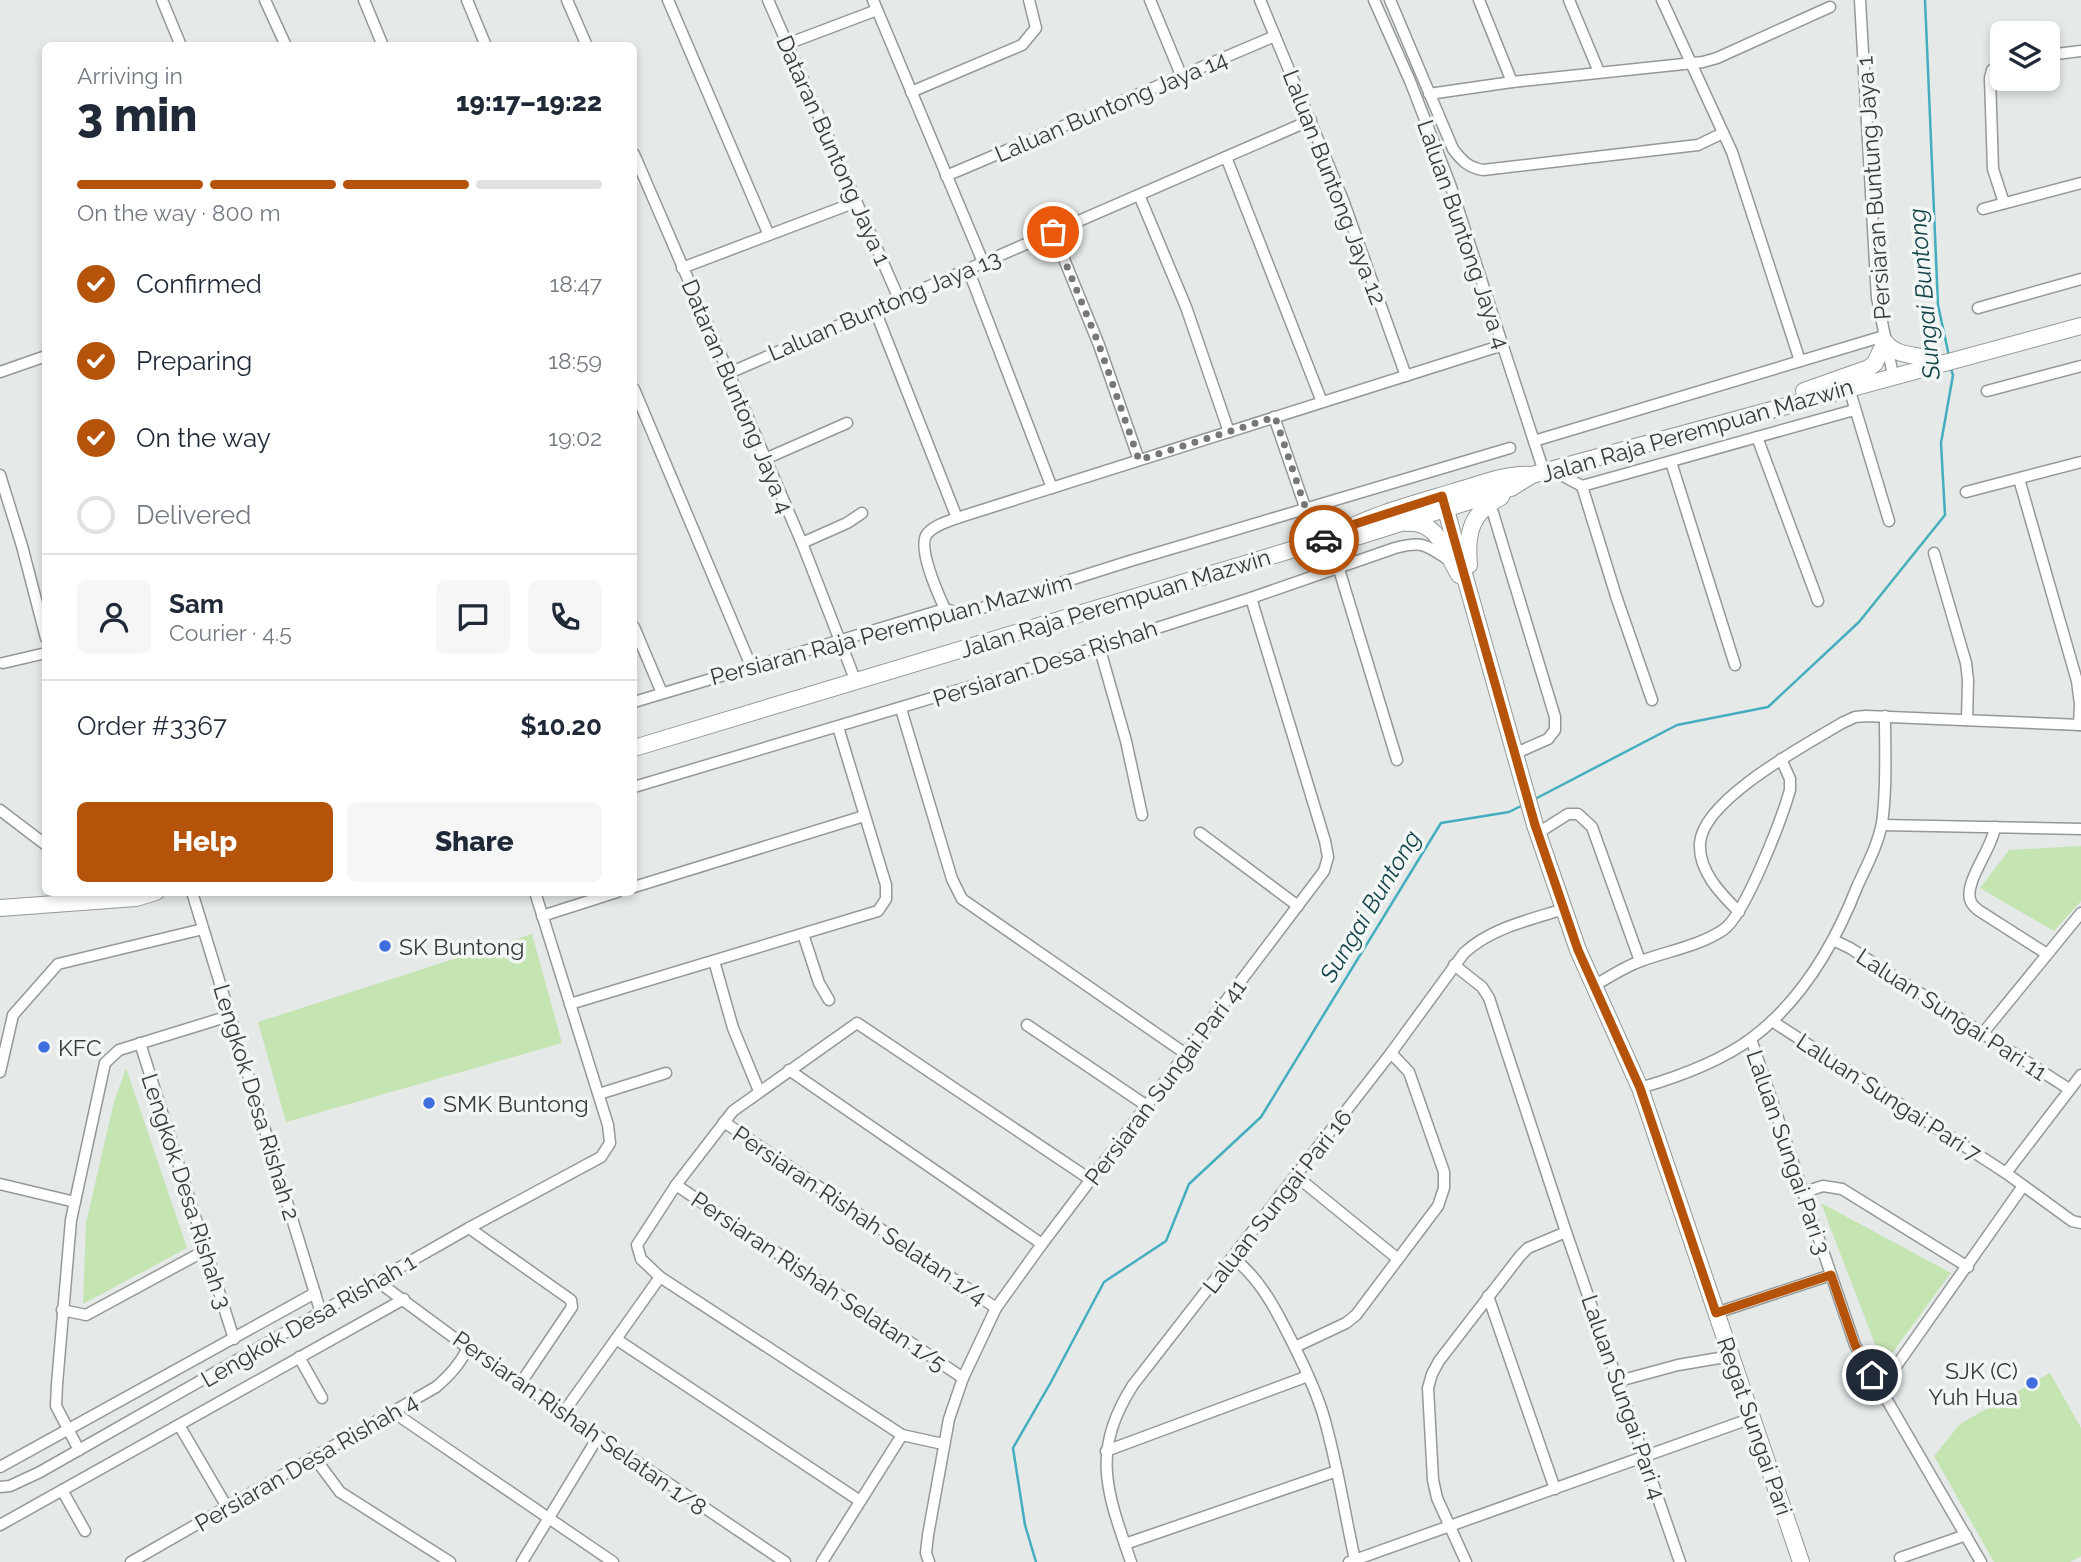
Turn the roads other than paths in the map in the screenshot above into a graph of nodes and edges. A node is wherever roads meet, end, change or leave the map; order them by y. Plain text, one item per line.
1 (162, 0) edge
2 (265, 0) edge
3 (364, 0) edge
4 (467, 0) edge
5 (567, 0) edge
6 (668, 0) edge
7 (768, 0) edge
8 (1029, 0) edge
9 (1150, 0) edge
10 (1260, 0) edge
11 (1374, 0) edge
12 (1390, 0) edge
13 (1479, 0) edge
14 (1569, 0) edge
15 (1662, 0) edge
16 (1860, 0) edge
17 (875, 5) edge
18 (1830, 7) dead end
19 (1275, 36) junction
20 (179, 42) edge
21 (284, 42) edge
22 (381, 42) edge
23 (484, 42) edge
24 (585, 42) edge
25 (787, 44) junction
26 (2081, 51) edge
27 (2060, 54) edge
28 (1690, 63) junction
29 (1599, 72) junction
30 (1181, 75) junction
31 (1512, 82) junction
32 (1990, 91) edge
33 (911, 92) junction
34 (1429, 94) junction
35 (1311, 120) junction
36 (1723, 133) junction
37 (1226, 157) junction
38 (946, 176) junction
39 (639, 180) edge
40 (2081, 183) edge
41 (1139, 195) junction
42 (856, 202) junction
43 (2004, 203) junction
44 (1983, 209) dead end
45 (1053, 232) junction
46 (768, 233) junction
47 (983, 262) junction
48 (682, 268) junction
49 (968, 270) junction
50 (2081, 279) edge
51 (899, 299) junction
52 (1978, 308) dead end
53 (874, 310) junction
54 (2081, 326) edge
55 (1884, 339) junction
56 (1503, 345) junction
57 (42, 357) edge
58 (1800, 361) junction
59 (1940, 363) junction
60 (2081, 366) edge
61 (0, 372) edge
62 (727, 374) junction
63 (1406, 376) junction
64 (1893, 376) junction
65 (1849, 388) junction
66 (1987, 391) dead end
67 (637, 396) edge
68 (1322, 402) junction
69 (1768, 410) junction
70 (1854, 410) junction
71 (1275, 417) junction
72 (847, 424) dead end
73 (1229, 432) junction
74 (1757, 437) junction
75 (1534, 441) junction
76 (1510, 448) dead end
77 (765, 459) junction
78 (1139, 460) junction
79 (1671, 462) junction
80 (2081, 462) edge
81 (0, 475) edge
82 (1537, 475) junction
83 (2019, 479) junction
84 (1582, 486) junction
85 (1052, 488) junction
86 (1965, 492) dead end
87 (1444, 502) junction
88 (1490, 503) junction
89 (1306, 508) junction
90 (862, 513) dead end
91 (957, 518) junction
92 (1889, 521) dead end
93 (1391, 525) junction
94 (1324, 540) junction
95 (802, 543) junction
96 (1934, 553) dead end
97 (1450, 559) junction
98 (1339, 566) junction
99 (1468, 584) junction
100 (1251, 598) junction
101 (1818, 601) dead end
102 (945, 609) junction
103 (42, 622) edge
104 (637, 634) edge
105 (841, 639) junction
106 (1100, 646) junction
107 (42, 654) edge
108 (3, 663) dead end
109 (1735, 665) dead end
110 (751, 666) junction
111 (856, 682) junction
112 (662, 693) junction
113 (1652, 700) dead end
114 (637, 701) edge
115 (901, 709) junction
116 (1885, 716) junction
117 (1968, 720) junction
118 (2080, 725) edge
119 (838, 727) junction
120 (637, 747) edge
121 (1514, 754) junction
122 (1781, 759) junction
123 (1397, 760) dead end
124 (637, 786) edge
125 (0, 810) edge
126 (1142, 815) dead end
127 (864, 816) junction
128 (1882, 825) junction
129 (1995, 827) junction
130 (1536, 829) junction
131 (2081, 829) edge
132 (1200, 833) dead end
133 (42, 842) edge
134 (637, 886) edge
135 (143, 896) edge
136 (193, 896) edge
137 (536, 896) edge
138 (604, 896) edge
139 (0, 900) edge
140 (63, 905) junction
141 (1298, 906) junction
142 (0, 908) edge
143 (1564, 909) junction
144 (2081, 914) edge
145 (0, 916) edge
146 (542, 916) junction
147 (1736, 917) junction
148 (203, 929) junction
149 (803, 934) junction
150 (1833, 940) junction
151 (2047, 954) junction
152 (714, 961) junction
153 (1640, 961) junction
154 (1454, 965) junction
155 (1594, 986) junction
156 (829, 1000) dead end
157 (570, 1004) junction
158 (229, 1016) junction
159 (1772, 1021) junction
160 (1027, 1025) dead end
161 (1983, 1033) junction
162 (1751, 1039) junction
163 (140, 1043) junction
164 (1391, 1053) junction
165 (1186, 1054) junction
166 (789, 1070) junction
167 (0, 1073) edge
168 (666, 1073) dead end
169 (2081, 1075) edge
170 (1640, 1088) junction
171 (2069, 1089) junction
172 (759, 1091) junction
173 (599, 1094) junction
174 (1147, 1106) junction
175 (724, 1122) junction
176 (2006, 1173) junction
177 (1296, 1176) junction
178 (1091, 1180) junction
179 (0, 1184) edge
180 (676, 1185) junction
181 (2023, 1186) junction
182 (1804, 1192) junction
183 (75, 1202) junction
184 (2076, 1222) edge
185 (469, 1228) junction
186 (1566, 1232) junction
187 (1042, 1244) junction
188 (205, 1250) junction
189 (1233, 1258) junction
190 (1398, 1259) junction
191 (1968, 1267) junction
192 (1831, 1275) junction
193 (660, 1277) junction
194 (377, 1281) junction
195 (315, 1293) junction
196 (1488, 1296) junction
197 (404, 1299) junction
198 (996, 1308) junction
199 (62, 1310) junction
200 (321, 1313) junction
201 (1716, 1313) junction
202 (234, 1339) junction
203 (616, 1339) junction
204 (1295, 1347) junction
205 (468, 1348) junction
206 (1731, 1356) junction
207 (299, 1357) junction
208 (1308, 1377) junction
209 (963, 1378) junction
210 (1619, 1381) junction
211 (520, 1384) junction
212 (1880, 1389) junction
213 (322, 1398) dead end
214 (393, 1412) junction
215 (563, 1413) junction
216 (1752, 1419) junction
217 (178, 1425) junction
218 (69, 1431) junction
219 (902, 1434) junction
220 (598, 1437) junction
221 (943, 1444) junction
222 (79, 1450) junction
223 (1106, 1451) junction
224 (314, 1457) junction
225 (1645, 1457) junction
226 (0, 1467) edge
227 (1337, 1471) junction
228 (0, 1487) edge
229 (1555, 1489) junction
230 (62, 1490) junction
231 (860, 1501) junction
232 (227, 1507) junction
233 (550, 1518) junction
234 (0, 1525) edge
235 (1448, 1527) junction
236 (85, 1531) dead end
237 (1966, 1535) junction
238 (1125, 1544) junction
239 (1900, 1558) dead end
240 (1352, 1561) edge
241 (131, 1562) edge
242 (450, 1562) edge
243 (522, 1562) edge
244 (613, 1562) edge
245 (785, 1562) edge
246 (821, 1562) edge
247 (929, 1562) edge
248 (1131, 1562) edge
249 (1466, 1562) edge
250 (1681, 1562) edge
251 (1801, 1562) edge
252 (1981, 1562) edge

1 - 20 street
2 - 21 street
3 - 22 street
4 - 23 street
5 - 24 street
6 - 46 street
7 - 25 street, Dataran Buntong Jaya 1
8 - 33 street
9 - 30 street
10 - 19 street, Laluan Buntong Jaya 12
11 - 56 street, Laluan Buntong Jaya 4
12 - 34 street
13 - 31 street
14 - 29 street
15 - 28 street
16 - 55 street, Persiaran Buntung Jaya 1
17 - 25 street
17 - 33 street
18 - 28 street
19 - 30 street, Laluan Buntong Jaya 14
19 - 35 street, Laluan Buntong Jaya 12
25 - 42 street, Dataran Buntong Jaya 1
26 - 27 street
28 - 29 street
28 - 36 street
29 - 31 street
30 - 38 street, Laluan Buntong Jaya 14
31 - 34 street
32 - 43 street
33 - 38 street
34 - 36 street
35 - 37 street, Laluan Buntong Jaya 13
35 - 63 street, Laluan Buntong Jaya 12
36 - 58 street
37 - 41 street, Laluan Buntong Jaya 13
37 - 68 street
38 - 47 street
39 - 48 street, Dataran Buntong Jaya 4
40 - 43 street
41 - 45 street, Laluan Buntong Jaya 13
41 - 73 street
42 - 46 street
42 - 51 street, Dataran Buntong Jaya 1
43 - 44 street
45 - 47 street, Laluan Buntong Jaya 13
45 - 78 street
46 - 48 street
47 - 49 street, Laluan Buntong Jaya 13
48 - 62 street, Dataran Buntong Jaya 4
49 - 51 street, Laluan Buntong Jaya 13
49 - 85 street
50 - 52 street
51 - 53 street, Laluan Buntong Jaya 13
53 - 62 street, Laluan Buntong Jaya 13
53 - 91 street
54 - 59 main road, Jalan Raja Perempuan Mazwin
55 - 58 street
55 - 59 main road
55 - 64 street, Persiaran Buntung Jaya 1
55 - 69 main road
56 - 63 street
56 - 75 street, Laluan Buntong Jaya 4
57 - 61 street
58 - 75 street
59 - 64 main road, Jalan Raja Perempuan Mazwin
60 - 66 street
62 - 77 street, Dataran Buntong Jaya 4
63 - 68 street
64 - 65 main road, Jalan Raja Perempuan Mazwin
65 - 69 main road, Jalan Raja Perempuan Mazwin
65 - 70 street
67 - 110 street
68 - 71 street
69 - 82 main road, Jalan Raja Perempuan Mazwin
70 - 74 street
70 - 92 street
71 - 73 street
71 - 89 street
72 - 77 street
73 - 78 street
74 - 79 street
74 - 101 street
75 - 82 street, Laluan Buntong Jaya 4
76 - 89 street, Persiaran Raja Perempuan Mazwim
77 - 95 street, Dataran Buntong Jaya 4
78 - 85 street
79 - 84 street
79 - 109 street
80 - 83 street
81 - 103 street
82 - 84 street
82 - 87 main road
82 - 88 main road
83 - 86 street
83 - 118 street
84 - 113 street
85 - 91 street
87 - 93 main road, Jalan Raja Perempuan Mazwin
87 - 94 main road
87 - 99 main road, Regat Sungai Pari
88 - 99 main road
88 - 121 street
89 - 94 street
89 - 102 street, Persiaran Raja Perempuan Mazwim
90 - 95 street
91 - 102 street
93 - 94 main road, Jalan Raja Perempuan Mazwin
93 - 97 main road
94 - 111 main road, Jalan Raja Perempuan Mazwin
95 - 105 street, Dataran Buntong Jaya 4
96 - 117 street
97 - 98 street, Persiaran Desa Rishah
97 - 99 main road
98 - 100 street, Persiaran Desa Rishah
98 - 123 street
99 - 121 main road, Regat Sungai Pari
100 - 106 street, Persiaran Desa Rishah
100 - 141 street, Persiaran Sungai Pari 41
102 - 105 street, Persiaran Raja Perempuan Mazwim
104 - 112 street
105 - 110 street, Persiaran Raja Perempuan Mazwim
105 - 111 street, Dataran Buntong Jaya 4
106 - 115 street, Persiaran Desa Rishah
106 - 126 street
107 - 108 street
110 - 112 street, Persiaran Raja Perempuan Mazwim
111 - 120 main road, Jalan Raja Perempuan Mazwin
112 - 114 street, Persiaran Raja Perempuan Mazwim
115 - 119 street, Persiaran Desa Rishah
115 - 165 street
116 - 117 street
116 - 122 street
116 - 128 street, Laluan Sungai Pari 3
117 - 118 street
119 - 124 street, Persiaran Desa Rishah
119 - 127 street
121 - 130 main road, Regat Sungai Pari
122 - 147 street
122 - 147 street
125 - 133 street
127 - 134 street
127 - 149 street
128 - 129 street
128 - 150 street, Laluan Sungai Pari 3
129 - 131 street
129 - 151 street
130 - 143 main road, Regat Sungai Pari
130 - 153 street
132 - 141 street
135 - 140 main road
136 - 148 street, Lengkok Desa Rishah 2
137 - 146 street
138 - 146 street
139 - 140 main road
140 - 142 main road
140 - 145 main road
141 - 165 street, Persiaran Sungai Pari 41
143 - 154 street, Laluan Sungai Pari 16
143 - 155 main road, Regat Sungai Pari
144 - 151 street
146 - 157 street
147 - 153 street
148 - 158 street, Lengkok Desa Rishah 2
148 - 167 street
149 - 152 street
149 - 156 street
150 - 159 street, Laluan Sungai Pari 3
150 - 161 street, Laluan Sungai Pari 11
151 - 161 street
152 - 157 street
152 - 172 street
153 - 155 street
154 - 164 street, Laluan Sungai Pari 16
154 - 186 street, Laluan Sungai Pari 4
155 - 170 main road, Regat Sungai Pari
157 - 173 street
158 - 163 street
158 - 195 street, Lengkok Desa Rishah 2
159 - 162 street, Laluan Sungai Pari 3
159 - 176 street, Laluan Sungai Pari 7
160 - 174 street
161 - 171 street, Laluan Sungai Pari 11
162 - 170 street, Laluan Sungai Pari 3
162 - 182 street, Laluan Sungai Pari 3
163 - 183 street
163 - 188 street, Lengkok Desa Rishah 3
164 - 177 street, Laluan Sungai Pari 16
164 - 190 street
165 - 174 street, Persiaran Sungai Pari 41
166 - 172 street
166 - 178 street
166 - 187 street
168 - 173 street
169 - 171 street, Laluan Sungai Pari 7
170 - 201 main road, Regat Sungai Pari
171 - 176 street, Laluan Sungai Pari 7
172 - 175 street
173 - 185 street, Lengkok Desa Rishah 1
174 - 178 street, Persiaran Sungai Pari 41
175 - 180 street
175 - 198 street, Persiaran Rishah Selatan 1/4
176 - 181 street, Laluan Sungai Pari 7
177 - 189 street, Laluan Sungai Pari 16
177 - 190 street
178 - 187 street, Persiaran Sungai Pari 41
179 - 183 street
180 - 193 street
180 - 209 street, Persiaran Rishah Selatan 1/5
181 - 184 street, Laluan Sungai Pari 7
181 - 191 street
182 - 191 street
182 - 192 street, Laluan Sungai Pari 3
183 - 199 street
185 - 194 street, Lengkok Desa Rishah 1
185 - 211 street
186 - 196 street
186 - 210 street, Laluan Sungai Pari 4
187 - 198 street, Persiaran Sungai Pari 41
188 - 199 street
188 - 202 street, Lengkok Desa Rishah 3
189 - 204 street
189 - 223 street, Laluan Sungai Pari 16
190 - 204 street
191 - 212 street
192 - 201 street
192 - 212 street, Laluan Sungai Pari 3
193 - 203 street
193 - 219 street
194 - 197 street, Persiaran Rishah Selatan 1/8
194 - 200 street, Lengkok Desa Rishah 1
195 - 200 street, Lengkok Desa Rishah 2
195 - 202 street, Lengkok Desa Rishah 1
196 - 229 street
196 - 235 street
197 - 205 street, Persiaran Rishah Selatan 1/8
197 - 207 street
198 - 209 street, Persiaran Sungai Pari 41
199 - 218 street
200 - 222 street, Lengkok Desa Rishah 1
201 - 206 main road, Regat Sungai Pari
202 - 218 street, Lengkok Desa Rishah 1
203 - 215 street
203 - 231 street
204 - 208 street
205 - 211 street, Persiaran Rishah Selatan 1/8
205 - 214 street, Persiaran Desa Rishah 4
206 - 210 street
206 - 216 main road, Regat Sungai Pari
207 - 213 street
207 - 217 street
208 - 223 street
208 - 227 street
209 - 221 street, Persiaran Sungai Pari 41
210 - 225 street, Laluan Sungai Pari 4
211 - 215 street, Persiaran Rishah Selatan 1/8
212 - 237 street, Laluan Sungai Pari 3
214 - 224 street, Persiaran Desa Rishah 4
214 - 233 street
215 - 220 street, Persiaran Rishah Selatan 1/8
216 - 225 street
216 - 251 main road, Regat Sungai Pari
217 - 230 street
217 - 232 street
218 - 222 street
218 - 226 street, Lengkok Desa Rishah 1
219 - 221 street
219 - 231 street
220 - 233 street
220 - 245 street, Persiaran Rishah Selatan 1/8
221 - 247 street, Persiaran Sungai Pari 41
222 - 228 street, Lengkok Desa Rishah 1
223 - 238 street, Laluan Sungai Pari 16
224 - 232 street, Persiaran Desa Rishah 4
224 - 242 street
225 - 229 street
225 - 250 street, Laluan Sungai Pari 4
227 - 238 street
227 - 240 street
229 - 235 street
230 - 234 street
230 - 236 street
231 - 246 street
232 - 241 street, Persiaran Desa Rishah 4
233 - 243 street
233 - 244 street
235 - 240 street
235 - 249 street
237 - 239 street
237 - 252 street, Laluan Sungai Pari 3
238 - 248 street, Laluan Sungai Pari 16

